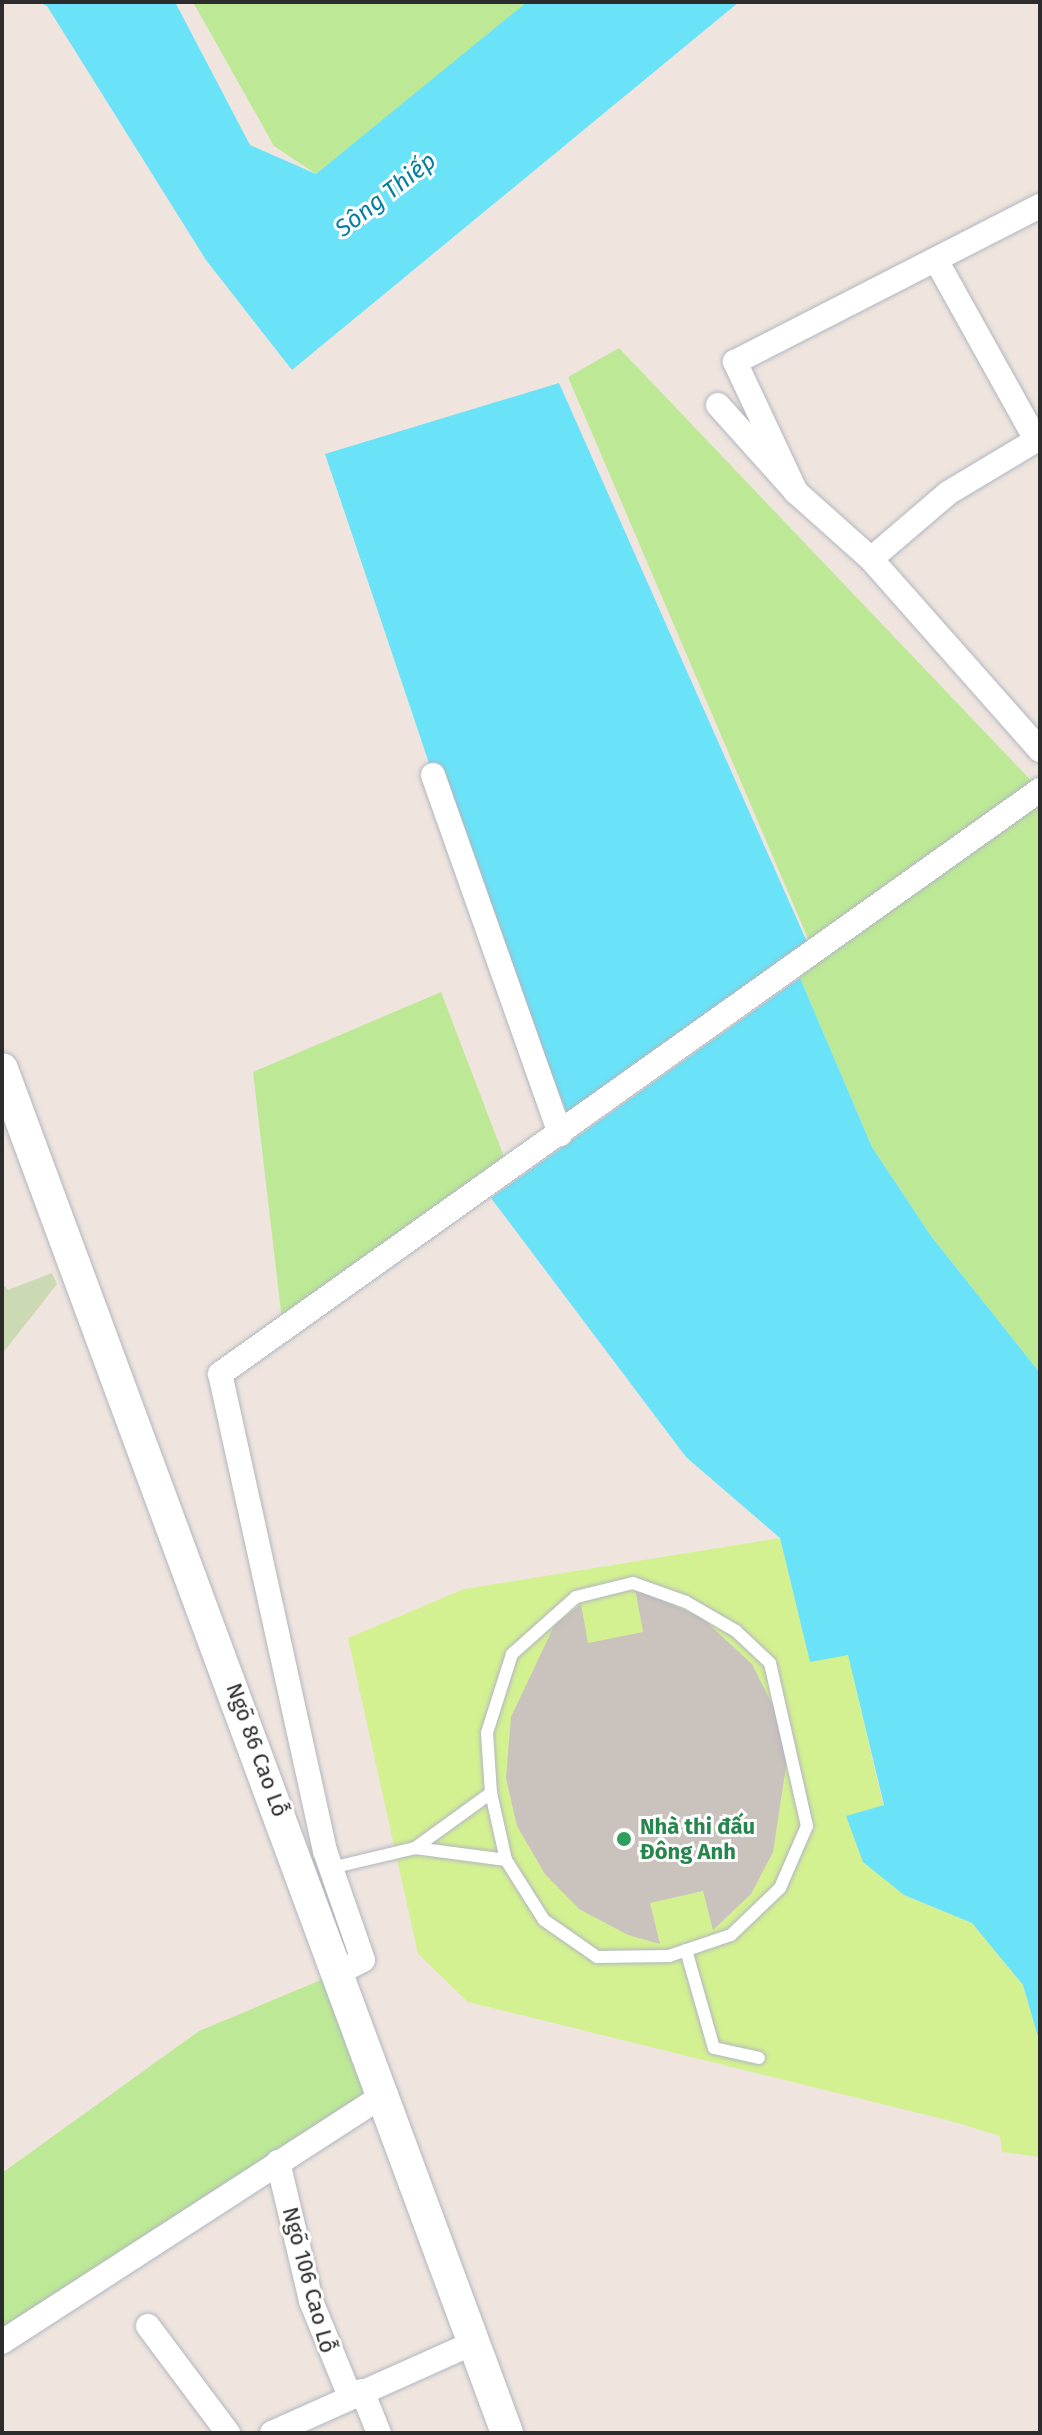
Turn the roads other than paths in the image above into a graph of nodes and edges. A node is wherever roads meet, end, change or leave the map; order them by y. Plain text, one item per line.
1 (1039, 209) edge
2 (936, 260) junction
3 (718, 405) dead end
4 (1038, 439) edge
5 (796, 492) junction
6 (871, 559) junction
7 (1040, 750) edge
8 (433, 775) dead end
9 (1040, 790) edge
10 (2, 1069) edge
11 (560, 1134) junction
12 (491, 1793) junction
13 (415, 1848) junction
14 (506, 1860) junction
15 (331, 1868) junction
16 (686, 1950) junction
17 (340, 1972) junction
18 (759, 2058) dead end
19 (386, 2094) junction
20 (278, 2162) junction
21 (148, 2326) dead end
22 (2, 2342) edge
23 (475, 2342) junction
24 (355, 2392) junction
25 (228, 2433) edge
26 (272, 2433) edge
27 (379, 2433) edge
28 (507, 2433) edge

1 - 2 street
2 - 4 street
2 - 5 street
3 - 5 street
4 - 6 street
5 - 6 street
6 - 7 street
8 - 11 street
9 - 11 street
10 - 17 street, Ngõ 86 Cao Lỗ
11 - 15 street
12 - 13 lane
12 - 14 lane
12 - 16 lane
13 - 14 lane
13 - 15 lane
14 - 16 lane
15 - 17 street
16 - 18 lane
17 - 19 street, Ngõ 86 Cao Lỗ
19 - 20 street
19 - 23 street, Ngõ 86 Cao Lỗ
20 - 22 street
20 - 24 street, Ngõ 106 Cao Lỗ
21 - 25 street
23 - 24 street
23 - 28 street, Ngõ 86 Cao Lỗ
24 - 26 street
24 - 27 street, Ngõ 106 Cao Lỗ

